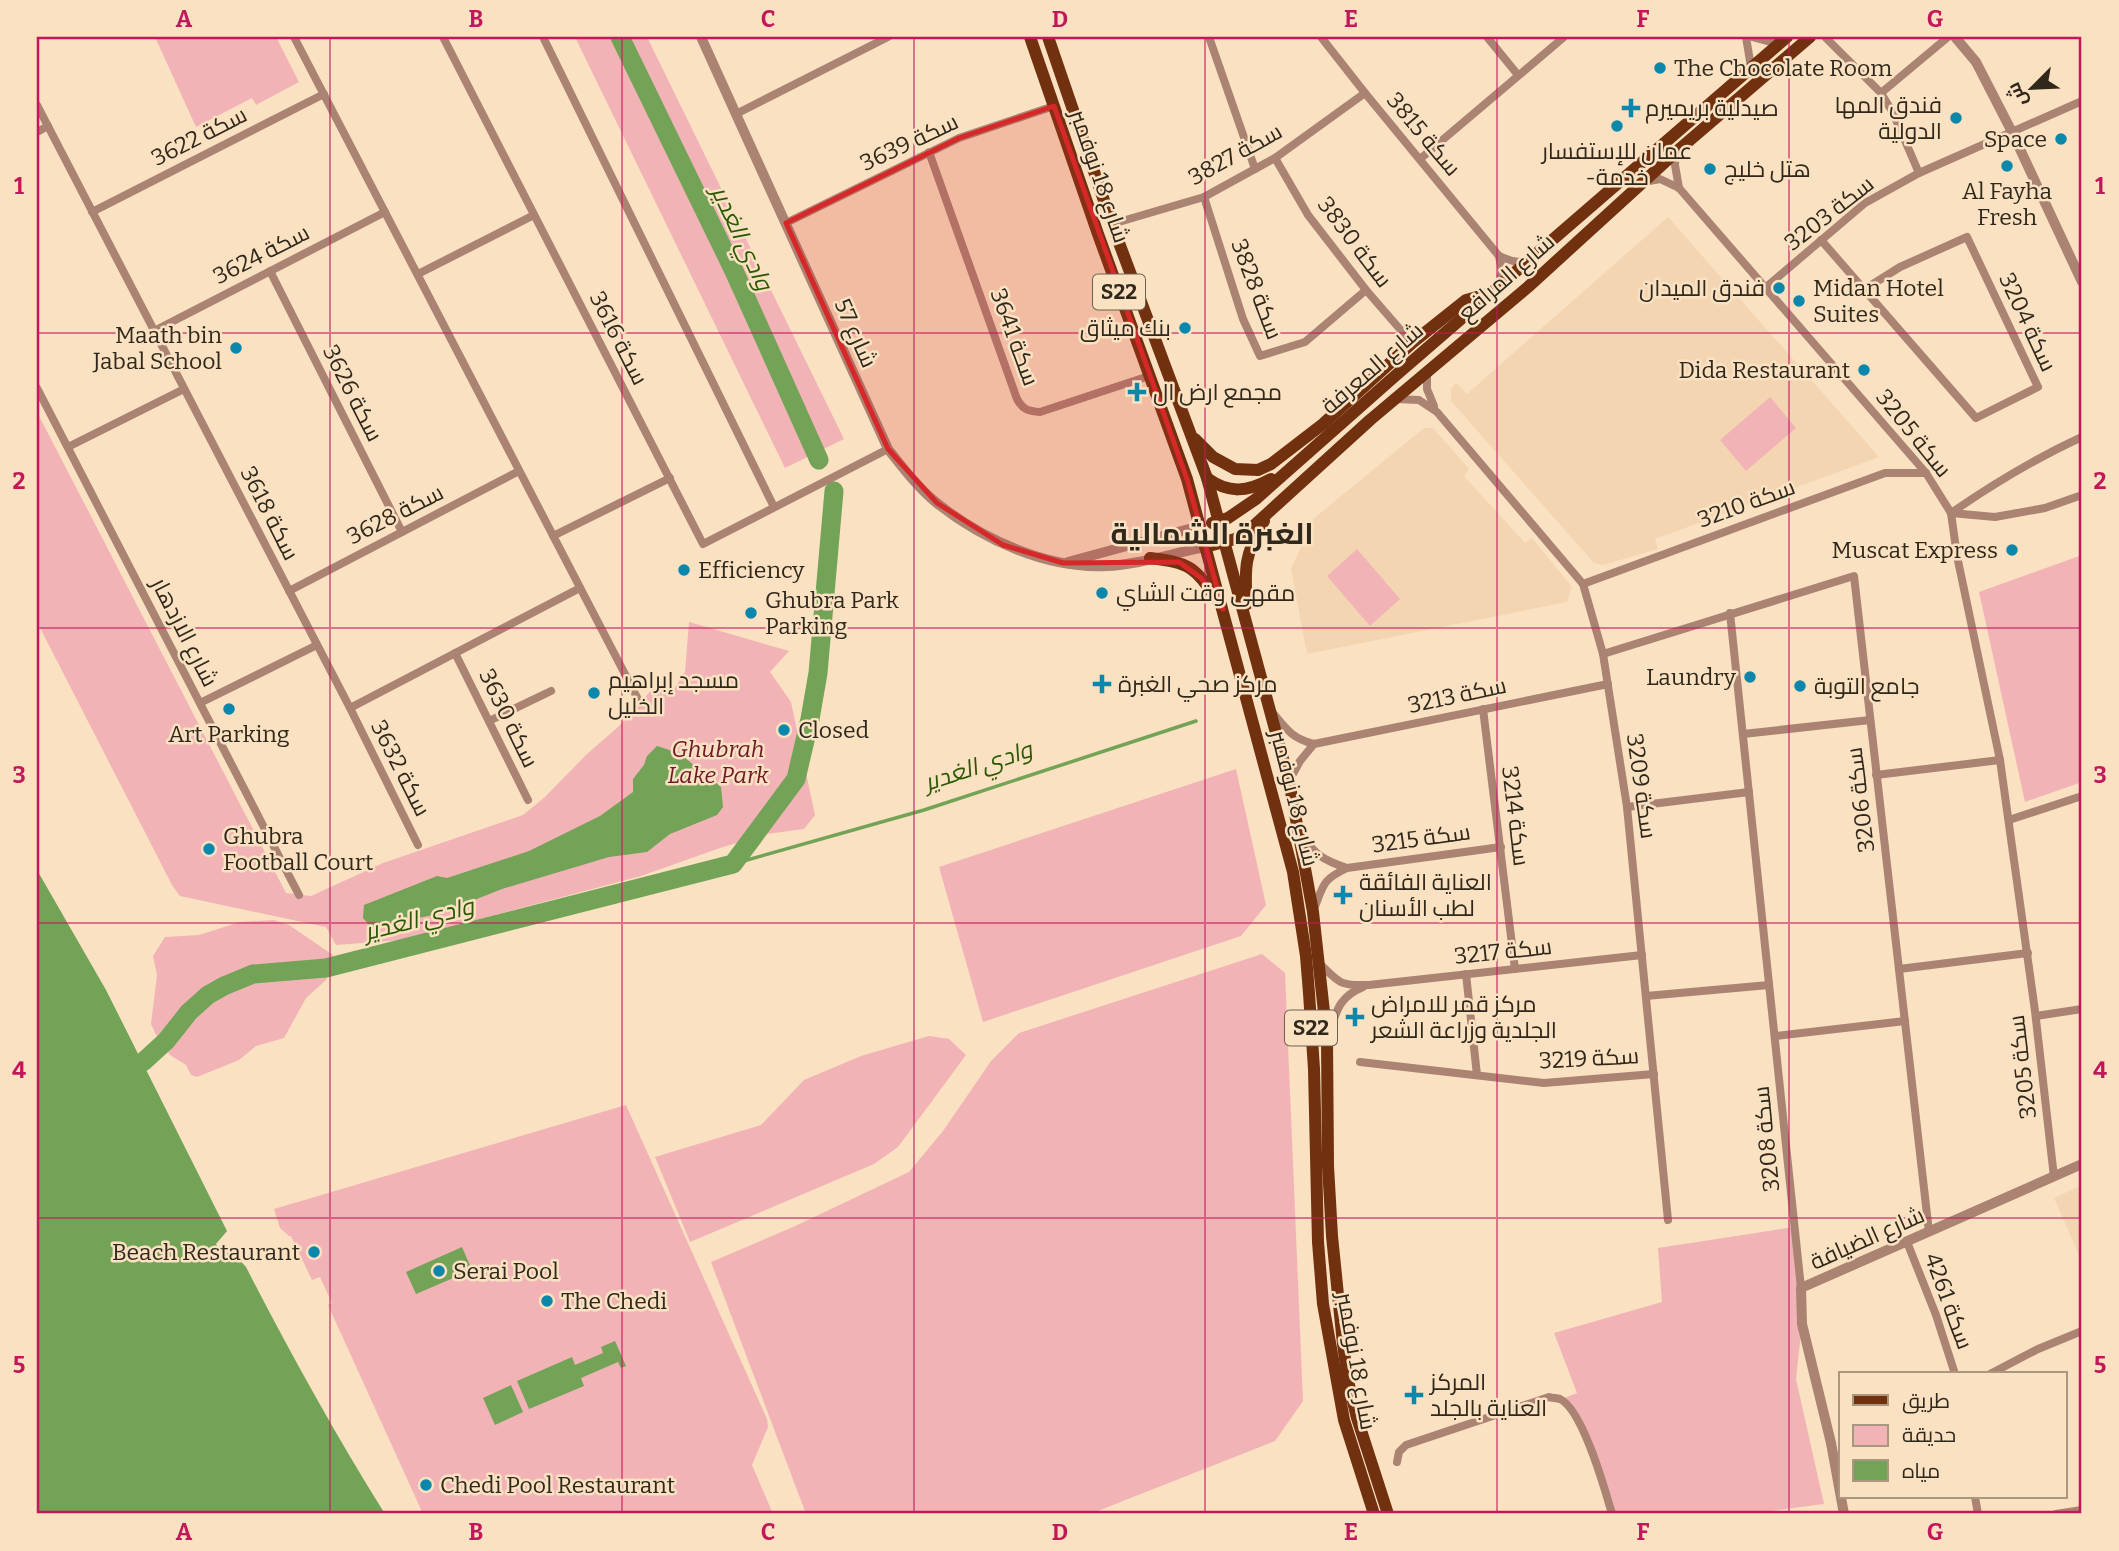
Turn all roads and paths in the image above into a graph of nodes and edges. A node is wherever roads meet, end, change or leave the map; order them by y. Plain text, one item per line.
1 (294, 37) edge
2 (443, 37) edge
3 (543, 37) edge
4 (701, 37) edge
5 (888, 37) edge
6 (1030, 37) edge
7 (1048, 37) edge
8 (1209, 37) edge
9 (1321, 37) edge
10 (1486, 37) edge
11 (1564, 37) edge
12 (1746, 37) edge
13 (1752, 37) edge
14 (1810, 37) edge
15 (1825, 37) edge
16 (1948, 37) edge
17 (1955, 37) edge
18 (1783, 41) edge
19 (1751, 67) junction
20 (1518, 75) junction
21 (1365, 93) junction
22 (1881, 93) junction
23 (324, 94) junction
24 (2082, 101) edge
25 (37, 105) edge
26 (1054, 106) junction
27 (736, 114) junction
28 (48, 126) junction
29 (37, 132) edge
30 (2012, 132) junction
31 (929, 152) junction
32 (1676, 152) junction
33 (1275, 158) junction
34 (1420, 159) junction
35 (1255, 169) junction
36 (1919, 173) junction
37 (1641, 183) junction
38 (1679, 188) junction
39 (1204, 197) junction
40 (92, 212) junction
41 (385, 212) junction
42 (534, 215) junction
43 (786, 223) junction
44 (1112, 223) junction
45 (1821, 240) junction
46 (1499, 256) junction
47 (1532, 257) junction
48 (270, 271) junction
49 (418, 274) junction
50 (2082, 282) edge
51 (1765, 288) junction
52 (1865, 289) junction
53 (1366, 290) junction
54 (1495, 290) junction
55 (154, 331) junction
56 (1412, 343) junction
57 (1427, 373) junction
58 (1149, 376) junction
59 (37, 388) edge
60 (184, 389) junction
61 (1396, 399) junction
62 (1437, 412) junction
63 (1191, 435) junction
64 (2082, 437) edge
65 (68, 447) junction
66 (888, 449) junction
67 (1286, 470) junction
68 (519, 471) junction
69 (1926, 473) junction
70 (670, 478) junction
71 (1206, 478) junction
72 (2082, 495) edge
73 (774, 508) junction
74 (1273, 509) junction
75 (1951, 513) junction
76 (1219, 521) junction
77 (1200, 526) junction
78 (402, 532) junction
79 (553, 536) junction
80 (1225, 542) junction
81 (1205, 547) junction
82 (1150, 558) junction
83 (1063, 563) junction
84 (1583, 584) junction
85 (580, 588) junction
86 (289, 591) junction
87 (1223, 609) junction
88 (1730, 613) junction
89 (1248, 632) junction
90 (317, 645) junction
91 (456, 653) junction
92 (1603, 654) junction
93 (1608, 684) junction
94 (551, 691) dead end
95 (200, 703) junction
96 (640, 703) dead end
97 (350, 708) junction
98 (1483, 709) junction
99 (1271, 711) junction
100 (1870, 720) junction
101 (489, 721) junction
102 (1743, 734) junction
103 (1314, 744) junction
104 (2000, 760) junction
105 (1877, 775) junction
106 (1289, 781) junction
107 (1749, 792) junction
108 (2082, 796) edge
109 (528, 800) dead end
110 (1627, 807) junction
111 (2010, 820) junction
112 (1300, 833) junction
113 (418, 845) dead end
114 (1501, 847) junction
115 (1347, 868) junction
116 (299, 895) dead end
117 (1313, 912) junction
118 (2028, 953) junction
119 (1642, 955) junction
120 (1319, 963) junction
121 (1515, 969) junction
122 (1899, 970) junction
123 (1466, 974) junction
124 (1369, 985) junction
125 (1769, 985) junction
126 (1646, 996) junction
127 (2082, 1010) edge
128 (2036, 1016) junction
129 (1905, 1021) junction
130 (1775, 1036) junction
131 (1327, 1039) junction
132 (1360, 1062) dead end
133 (1654, 1073) junction
134 (1477, 1075) junction
135 (2082, 1164) edge
136 (2054, 1177) junction
137 (1668, 1220) dead end
138 (1929, 1233) junction
139 (1907, 1242) junction
140 (1801, 1288) junction
141 (2082, 1331) edge
142 (1954, 1372) edge
143 (1994, 1372) edge
144 (1397, 1462) dead end
145 (1839, 1487) edge
146 (2082, 1510) edge
147 (1374, 1514) edge
148 (1388, 1514) edge
149 (1612, 1514) edge
150 (2056, 1514) edge

1 - 23 street
2 - 42 street, سكة 3616
3 - 73 street
4 - 27 street, شارع 57
5 - 27 street
6 - 26 main road, شارع 18 نوفمبر / S22
7 - 44 main road, شارع 18 نوفمبر / S22
8 - 35 street
9 - 21 street, سكة 3815
10 - 20 street
11 - 20 street
12 - 19 street
13 - 18 street
14 - 32 main road, شارع المرافع
15 - 22 street
16 - 22 street
17 - 30 street
18 - 19 main road, شارع المعرفة
19 - 47 main road, شارع المعرفة
20 - 34 street
21 - 33 street, سكة 3827
21 - 34 street, سكة 3815
22 - 36 street
23 - 40 street, سكة 3622
23 - 41 street
24 - 30 street, سكة 3203
25 - 28 street, سكة 3618
26 - 31 street, سكة 3639
26 - 58 main road, شارع 18 نوفمبر / S22
27 - 43 street, شارع 57
28 - 29 street
28 - 40 street, سكة 3618
30 - 36 street, سكة 3203
30 - 50 street
31 - 43 street, سكة 3639
31 - 58 street, سكة 3641
32 - 37 main road, شارع المرافع
32 - 38 street
33 - 35 street, سكة 3827
33 - 53 street, سكة 3830
34 - 46 street, سكة 3815
35 - 39 street, سكة 3827
36 - 45 street, سكة 3203
37 - 38 street
37 - 57 main road, شارع المرافع
38 - 51 street, سكة 3205
39 - 44 street, سكة 3827
39 - 53 street, سكة 3828
40 - 55 street, سكة 3618
41 - 48 street, سكة 3624
41 - 49 street
42 - 49 street
42 - 70 street, سكة 3616
43 - 66 street, شارع 57
44 - 63 main road, شارع 18 نوفمبر / S22
45 - 51 street, سكة 3203
45 - 52 street, سكة 3204
46 - 47 street
46 - 54 street
47 - 54 main road, شارع المعرفة
48 - 55 street, سكة 3624
48 - 78 street, سكة 3626
49 - 68 street
51 - 69 street, سكة 3205
52 - 52 street, سكة 3204
53 - 56 street, سكة 3830
54 - 56 main road
54 - 67 main road, شارع المعرفة
55 - 60 street, سكة 3618
56 - 63 main road
57 - 61 main road, شارع المرافع
57 - 62 street, سكة 3209
58 - 77 main road, شارع 18 نوفمبر / S22
59 - 65 street, شارع الازدهار
60 - 65 street
60 - 86 street, سكة 3618
61 - 62 street, سكة 3209
61 - 74 main road, شارع المرافع
62 - 84 street, سكة 3209
63 - 71 main road, شارع 18 نوفمبر / S22
64 - 75 street
65 - 95 street, شارع الازدهار
66 - 73 street, سكة 3616
66 - 83 street, شارع 57
67 - 71 main road
67 - 76 main road, شارع المعرفة
68 - 78 street, سكة 3628
68 - 79 street
69 - 75 street, سكة 3205
69 - 84 street, سكة 3210
70 - 73 street, سكة 3616
70 - 79 street
71 - 76 main road, شارع 18 نوفمبر / S22
72 - 75 street
74 - 80 main road, شارع المرافع
74 - 89 main road
75 - 104 street, سكة 3205
76 - 77 main road, شارع المعرفة
76 - 80 main road, شارع 18 نوفمبر / S22
77 - 81 main road, شارع 18 نوفمبر / S22
77 - 83 street
78 - 86 street, سكة 3628
79 - 85 street
80 - 81 main road
80 - 89 main road, شارع 18 نوفمبر / S22
81 - 82 street, شارع 57
81 - 87 main road, شارع 18 نوفمبر / S22
82 - 83 street, شارع 57
82 - 87 main road
84 - 92 street, سكة 3209
85 - 91 street
85 - 96 street
86 - 90 street, سكة 3618
87 - 147 main road, شارع 18 نوفمبر / S22
88 - 92 street
88 - 100 street, سكة 3206
88 - 102 street, سكة 3208
89 - 99 main road, شارع 18 نوفمبر / S22
90 - 95 street
90 - 97 street, سكة 3618
91 - 97 street
91 - 101 street, سكة 3630
92 - 93 street, سكة 3209
93 - 98 street, سكة 3213
93 - 110 street, سكة 3209
94 - 101 street
95 - 116 street, شارع الازدهار
97 - 113 street, سكة 3632
98 - 103 street, سكة 3213
98 - 114 street, سكة 3214
99 - 103 street
99 - 106 main road, شارع 18 نوفمبر / S22
100 - 102 street
100 - 105 street, سكة 3206
101 - 109 street, سكة 3630
102 - 107 street, سكة 3208
103 - 106 street
104 - 105 street
104 - 111 street, سكة 3205
105 - 122 street, سكة 3206
106 - 112 main road, شارع 18 نوفمبر / S22
107 - 110 street
107 - 125 street, سكة 3208
108 - 111 street
110 - 119 street, سكة 3209
111 - 118 street, سكة 3205
112 - 115 street, سكة 3215
112 - 117 main road, شارع 18 نوفمبر / S22
114 - 115 street, سكة 3215
114 - 121 street, سكة 3214
115 - 117 street, سكة 3215
117 - 120 main road, شارع 18 نوفمبر / S22
118 - 122 street
118 - 128 street, سكة 3205
119 - 121 street, سكة 3217
119 - 126 street, سكة 3209
120 - 124 street, سكة 3217
120 - 131 main road, شارع 18 نوفمبر / S22
121 - 123 street, سكة 3217
122 - 129 street, سكة 3206
123 - 124 street, سكة 3217
123 - 134 street
124 - 131 street, سكة 3217
125 - 126 street
125 - 130 street, سكة 3208
126 - 133 street, سكة 3209
127 - 128 street
128 - 136 street, سكة 3205
129 - 130 street
129 - 138 street, سكة 3206
130 - 140 street, سكة 3208
131 - 148 main road, شارع 18 نوفمبر / S22
132 - 134 street, سكة 3219
133 - 134 street, سكة 3219
133 - 137 street, سكة 3209
135 - 136 street, شارع الضيافة
136 - 138 street, شارع الضيافة
138 - 139 street, شارع الضيافة
139 - 140 street, شارع الضيافة
139 - 142 street, سكة 4261
140 - 145 street, شارع الضيافة
141 - 143 street
144 - 149 street
146 - 150 street

